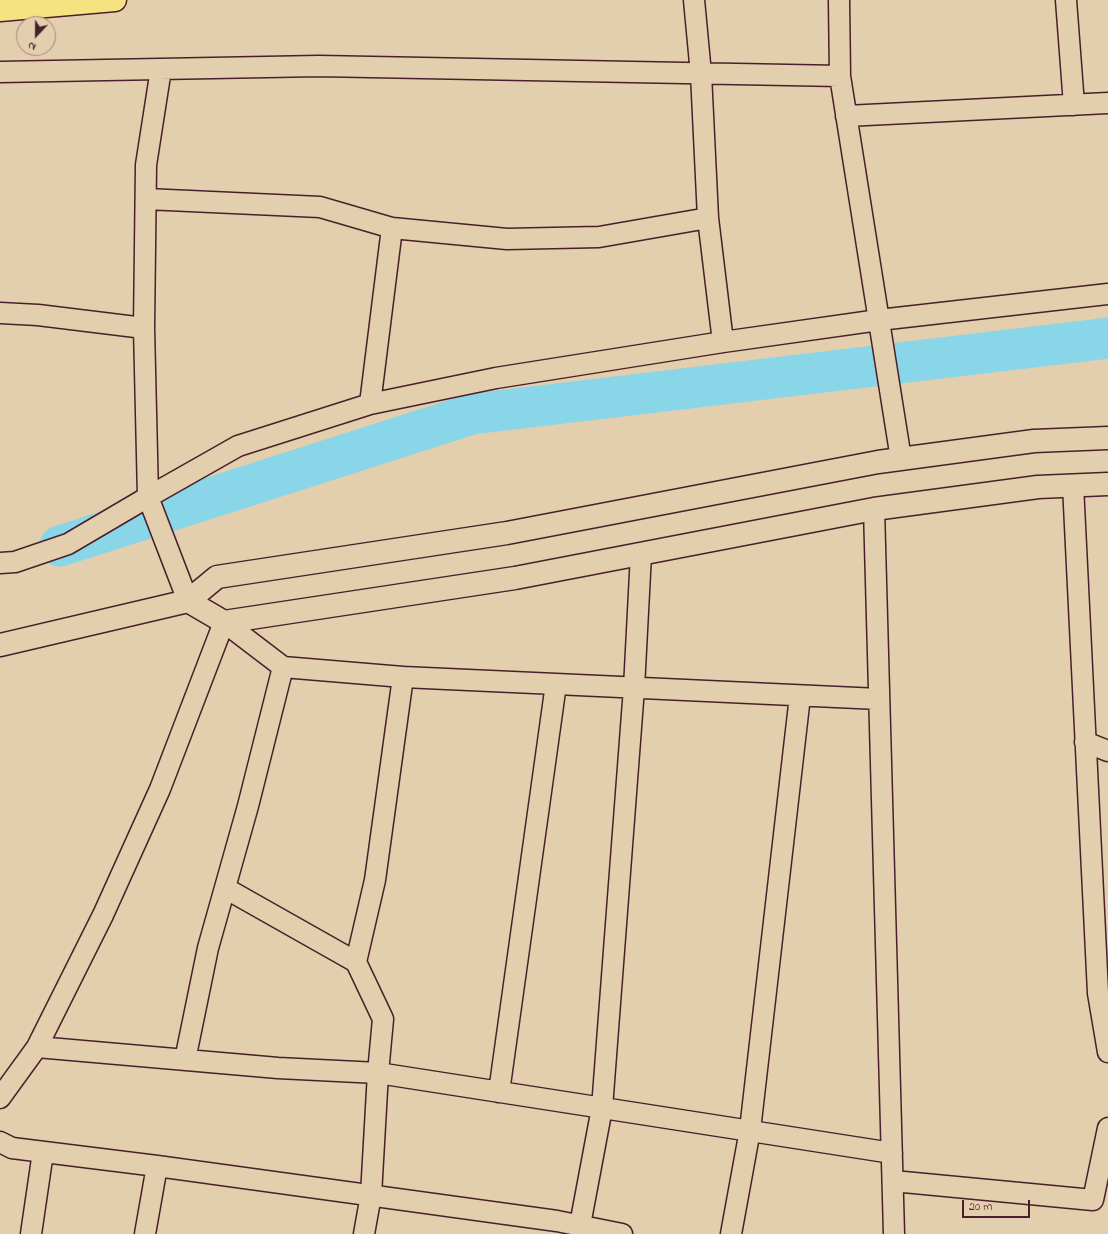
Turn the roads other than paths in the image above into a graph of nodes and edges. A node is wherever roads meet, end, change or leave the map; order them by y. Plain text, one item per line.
1 (115, 0) edge
2 (694, 0) edge
3 (839, 0) edge
4 (1066, 0) edge
5 (0, 10) edge
6 (161, 69) junction
7 (0, 72) edge
8 (701, 74) junction
9 (840, 76) junction
10 (1108, 103) edge
11 (1074, 105) junction
12 (846, 116) junction
13 (146, 199) junction
14 (708, 218) junction
15 (392, 228) junction
16 (1108, 294) edge
17 (0, 313) edge
18 (879, 320) junction
19 (144, 328) junction
20 (723, 342) junction
21 (370, 404) junction
22 (1108, 438) edge
23 (901, 459) junction
24 (1108, 484) edge
25 (1073, 485) junction
26 (148, 497) junction
27 (874, 509) junction
28 (641, 554) junction
29 (0, 563) edge
30 (188, 601) junction
31 (224, 622) junction
32 (0, 645) edge
33 (284, 667) junction
34 (403, 677) junction
35 (556, 684) junction
36 (634, 688) junction
37 (800, 696) junction
38 (880, 700) junction
39 (1085, 742) junction
40 (1108, 751) edge
41 (225, 888) junction
42 (356, 962) junction
43 (37, 1047) junction
44 (1108, 1052) edge
45 (185, 1060) junction
46 (378, 1072) junction
47 (499, 1092) junction
48 (0, 1098) edge
49 (602, 1108) junction
50 (1108, 1128) edge
51 (750, 1130) junction
52 (0, 1142) edge
53 (43, 1152) junction
54 (892, 1153) junction
55 (157, 1166) junction
56 (893, 1181) junction
57 (371, 1195) junction
58 (580, 1225) junction
59 (31, 1234) edge
60 (145, 1234) edge
61 (364, 1234) edge
62 (622, 1234) edge
63 (731, 1234) edge
64 (894, 1234) edge

1 - 5 highway
2 - 8 street
3 - 9 street
4 - 11 street
6 - 7 street
6 - 8 street
6 - 13 street
8 - 9 street
8 - 14 street
9 - 12 street
10 - 11 street
11 - 12 street
12 - 18 street
13 - 15 street
13 - 19 street
14 - 15 street
14 - 20 street
15 - 21 street
16 - 18 street
17 - 19 street
18 - 20 street
18 - 23 street
19 - 26 street
20 - 21 street
21 - 26 street
22 - 23 street
23 - 30 street
24 - 25 street
25 - 27 street
25 - 39 street
26 - 29 street
26 - 30 street
27 - 28 street
27 - 38 street
28 - 31 street
28 - 36 street
30 - 31 street
30 - 32 street
31 - 33 street
31 - 43 street
33 - 34 street
33 - 41 street
34 - 35 street
34 - 42 street
35 - 36 street
35 - 47 street
36 - 37 street
36 - 49 street
37 - 38 street
37 - 51 street
38 - 54 street
39 - 40 street
39 - 44 street
41 - 42 street
41 - 45 street
42 - 46 street
43 - 45 street
43 - 48 street
45 - 46 street
46 - 47 street
46 - 57 street
47 - 49 street
49 - 51 street
49 - 58 street
50 - 56 street
51 - 54 street
51 - 63 street
52 - 53 street
53 - 55 street
53 - 59 street
54 - 56 street
55 - 57 street
55 - 60 street
56 - 64 street
57 - 58 street
57 - 61 street
58 - 62 street

